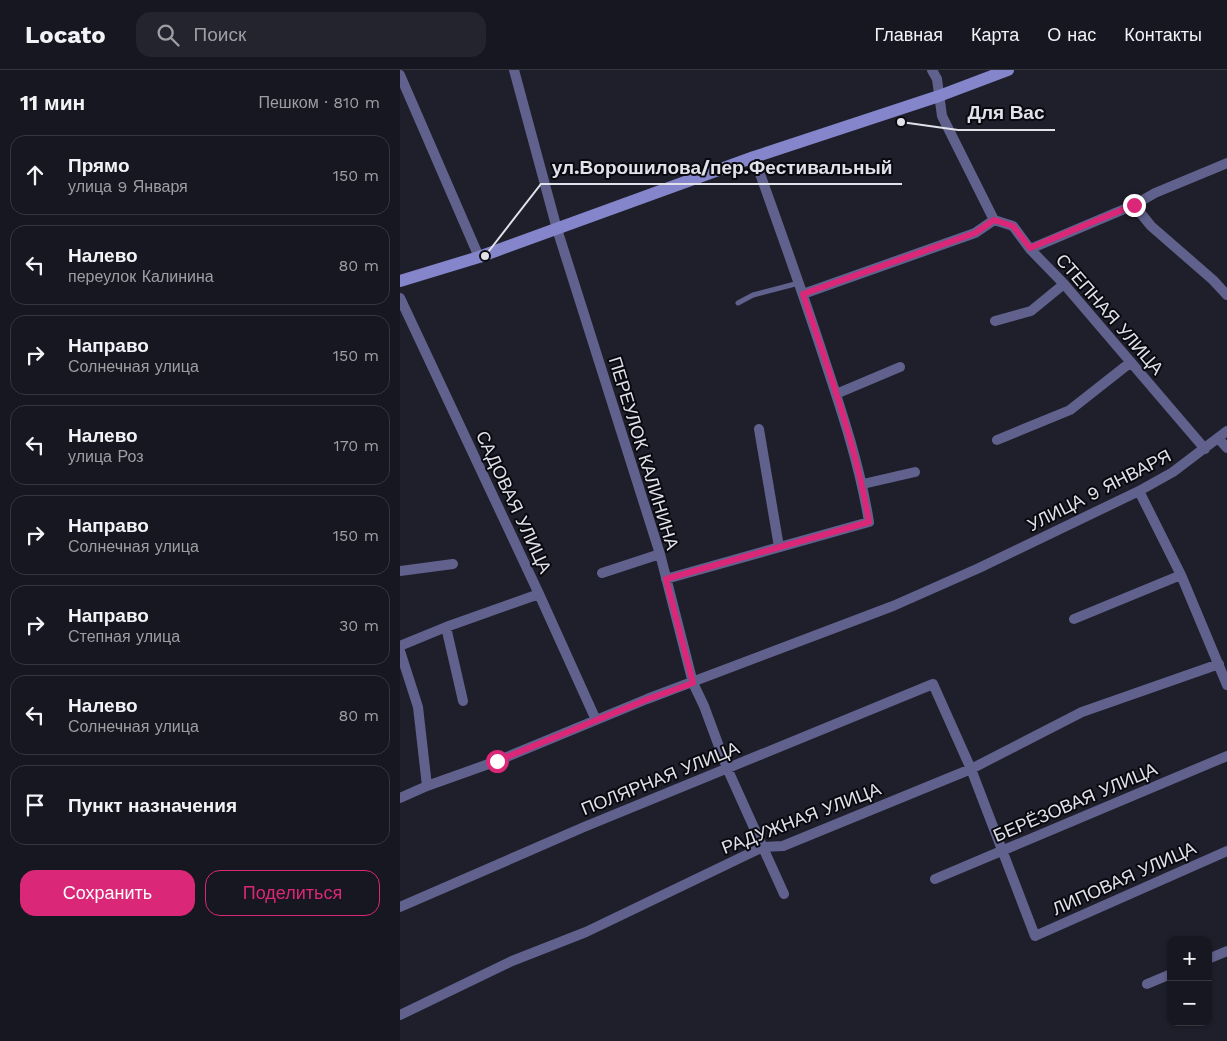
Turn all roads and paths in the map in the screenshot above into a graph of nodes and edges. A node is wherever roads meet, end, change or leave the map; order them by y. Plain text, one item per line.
1 (514, 70) edge
2 (932, 70) edge
3 (1008, 70) edge
4 (400, 75) edge
5 (939, 96) junction
6 (754, 157) junction
7 (1227, 162) edge
8 (1134, 205) junction
9 (994, 220) junction
10 (557, 229) junction
11 (1030, 248) junction
12 (479, 257) junction
13 (400, 281) edge
14 (799, 283) junction
15 (1064, 284) junction
16 (803, 294) junction
17 (1227, 295) edge
18 (400, 298) edge
19 (738, 303) dead end
20 (995, 321) dead end
21 (1131, 362) junction
22 (900, 367) dead end
23 (836, 394) junction
24 (759, 429) dead end
25 (1227, 431) edge
26 (1218, 438) junction
27 (997, 440) dead end
28 (1227, 448) edge
29 (1205, 449) junction
30 (915, 472) dead end
31 (863, 484) junction
32 (1139, 491) junction
33 (779, 546) junction
34 (660, 554) junction
35 (453, 564) dead end
36 (400, 571) edge
37 (602, 573) dead end
38 (1181, 575) junction
39 (666, 579) junction
40 (539, 594) junction
41 (1074, 619) dead end
42 (446, 626) junction
43 (400, 646) edge
44 (400, 651) edge
45 (1219, 664) junction
46 (693, 683) junction
47 (1227, 684) edge
48 (463, 701) dead end
49 (596, 720) junction
50 (1227, 756) edge
51 (727, 768) junction
52 (971, 769) junction
53 (427, 786) junction
54 (400, 798) edge
55 (763, 846) junction
56 (1001, 850) junction
57 (1227, 851) edge
58 (935, 879) dead end
59 (784, 894) dead end
60 (400, 907) edge
61 (1227, 951) edge
62 (1212, 957) edge
63 (1167, 976) edge
64 (1147, 984) dead end
65 (400, 1015) edge

1 - 10 street, ПЕРЕУЛОК КАЛИНИНА
2 - 5 street
3 - 5 main road
4 - 12 street
5 - 6 main road
5 - 9 street
6 - 10 main road
6 - 14 street
7 - 8 street
8 - 11 street
8 - 17 street
9 - 11 street, СТЕПНАЯ УЛИЦА
9 - 16 street
10 - 12 main road
10 - 34 street, ПЕРЕУЛОК КАЛИНИНА
11 - 15 street, СТЕПНАЯ УЛИЦА
12 - 13 main road
14 - 16 street
14 - 19 lane
15 - 20 street
15 - 21 street, СТЕПНАЯ УЛИЦА
16 - 23 street
18 - 40 street, САДОВАЯ УЛИЦА
21 - 27 street
21 - 29 street, СТЕПНАЯ УЛИЦА
22 - 23 street
23 - 31 street
24 - 33 street
25 - 26 street, УЛИЦА 9 ЯНВАРЯ
26 - 28 street
26 - 29 street, УЛИЦА 9 ЯНВАРЯ
29 - 32 street, УЛИЦА 9 ЯНВАРЯ
30 - 31 street
31 - 33 street
32 - 38 street
32 - 46 street, УЛИЦА 9 ЯНВАРЯ
33 - 39 street
34 - 37 street
34 - 39 street, ПЕРЕУЛОК КАЛИНИНА
35 - 36 street
38 - 41 street
38 - 45 street
39 - 46 street, ПЕРЕУЛОК КАЛИНИНА
40 - 42 street
40 - 49 street, САДОВАЯ УЛИЦА
42 - 43 street
42 - 48 street
44 - 53 street
45 - 47 street
45 - 52 street, РАДУЖНАЯ УЛИЦА
46 - 49 street
46 - 51 street, ПЕРЕУЛОК КАЛИНИНА
49 - 53 street
50 - 56 street, БЕРЁЗОВАЯ УЛИЦА
51 - 52 street, ПОЛЯРНАЯ УЛИЦА
51 - 55 street, ПЕРЕУЛОК КАЛИНИНА
51 - 60 street, ПОЛЯРНАЯ УЛИЦА
52 - 55 street, РАДУЖНАЯ УЛИЦА
52 - 56 street
53 - 54 street
55 - 59 street, ПЕРЕУЛОК КАЛИНИНА
55 - 65 street, РАДУЖНАЯ УЛИЦА
56 - 57 street, ЛИПОВАЯ УЛИЦА
56 - 58 street, БЕРЁЗОВАЯ УЛИЦА
61 - 62 street
63 - 64 street

